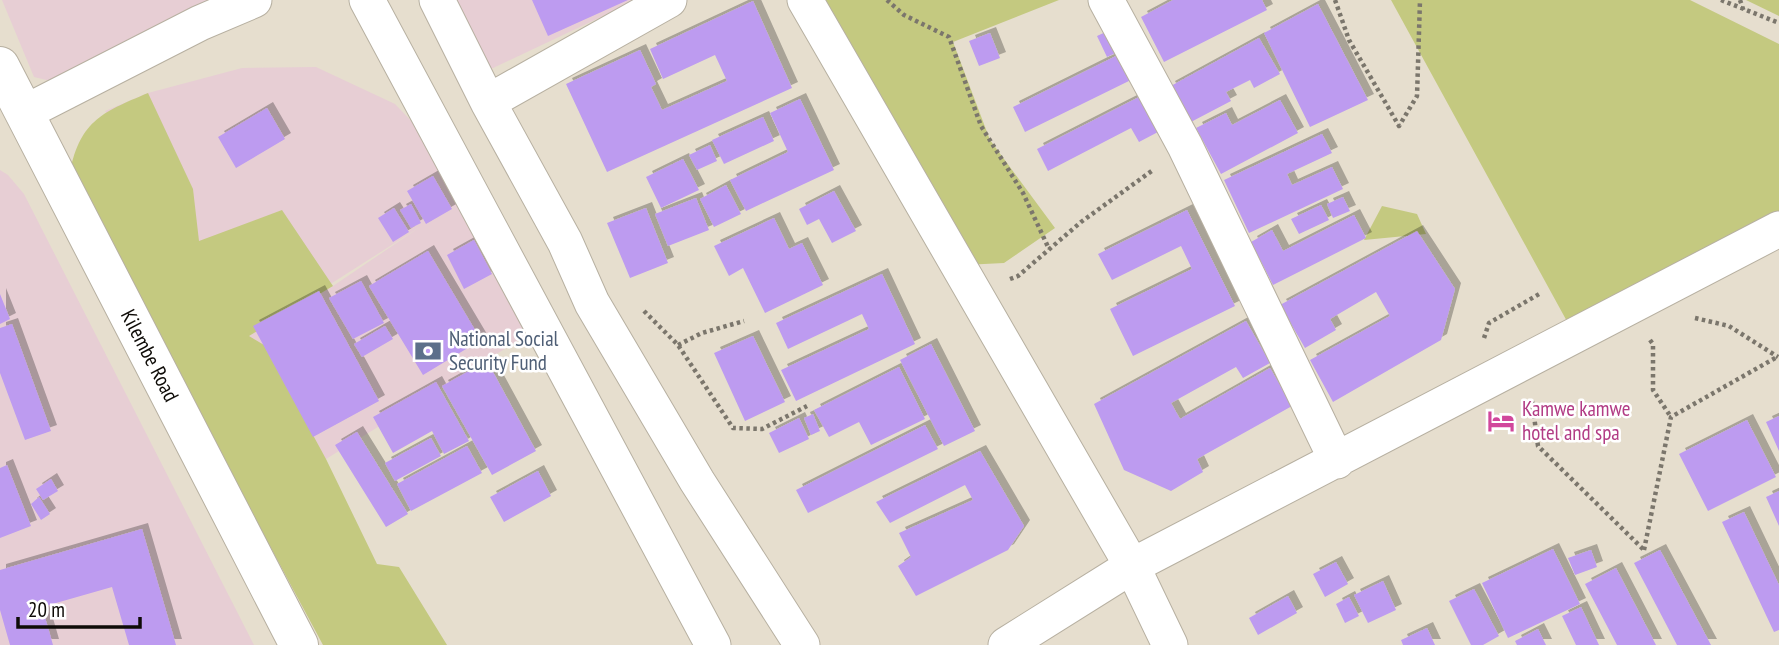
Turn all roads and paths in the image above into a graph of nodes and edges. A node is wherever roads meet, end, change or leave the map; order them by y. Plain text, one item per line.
1 (254, 0) edge
2 (367, 0) edge
3 (437, 0) edge
4 (669, 0) edge
5 (805, 0) edge
6 (887, 0) edge
7 (1107, 0) edge
8 (1334, 0) edge
9 (1420, 0) edge
10 (1721, 0) edge
11 (1740, 0) edge
12 (1744, 12) junction
13 (1779, 23) edge
14 (0, 66) edge
15 (488, 102) junction
16 (24, 113) junction
17 (1185, 146) junction
18 (1779, 229) edge
19 (1049, 249) junction
20 (973, 292) junction
21 (642, 308) dead end
22 (1629, 308) junction
23 (744, 320) dead end
24 (678, 345) junction
25 (1778, 357) edge
26 (1527, 362) junction
27 (807, 406) dead end
28 (1671, 418) junction
29 (1337, 461) junction
30 (1132, 566) junction
31 (299, 645) edge
32 (713, 645) edge
33 (802, 645) edge
34 (1006, 645) edge
35 (1170, 645) edge

1 - 16 street
2 - 32 street
3 - 15 street
4 - 15 street
5 - 20 street
6 - 19 path
7 - 17 street
8 - 9 path
10 - 12 path
11 - 12 path
12 - 13 path
14 - 16 main road, Kilembe Road
15 - 33 street
16 - 31 main road, Kilembe Road
17 - 19 path
17 - 29 street
18 - 22 street
19 - 20 path
20 - 30 street
21 - 24 path
22 - 25 path
22 - 26 street
22 - 28 path
23 - 24 path
24 - 27 path
25 - 28 path
26 - 28 path
26 - 29 street
29 - 30 street
30 - 34 street
30 - 35 street

